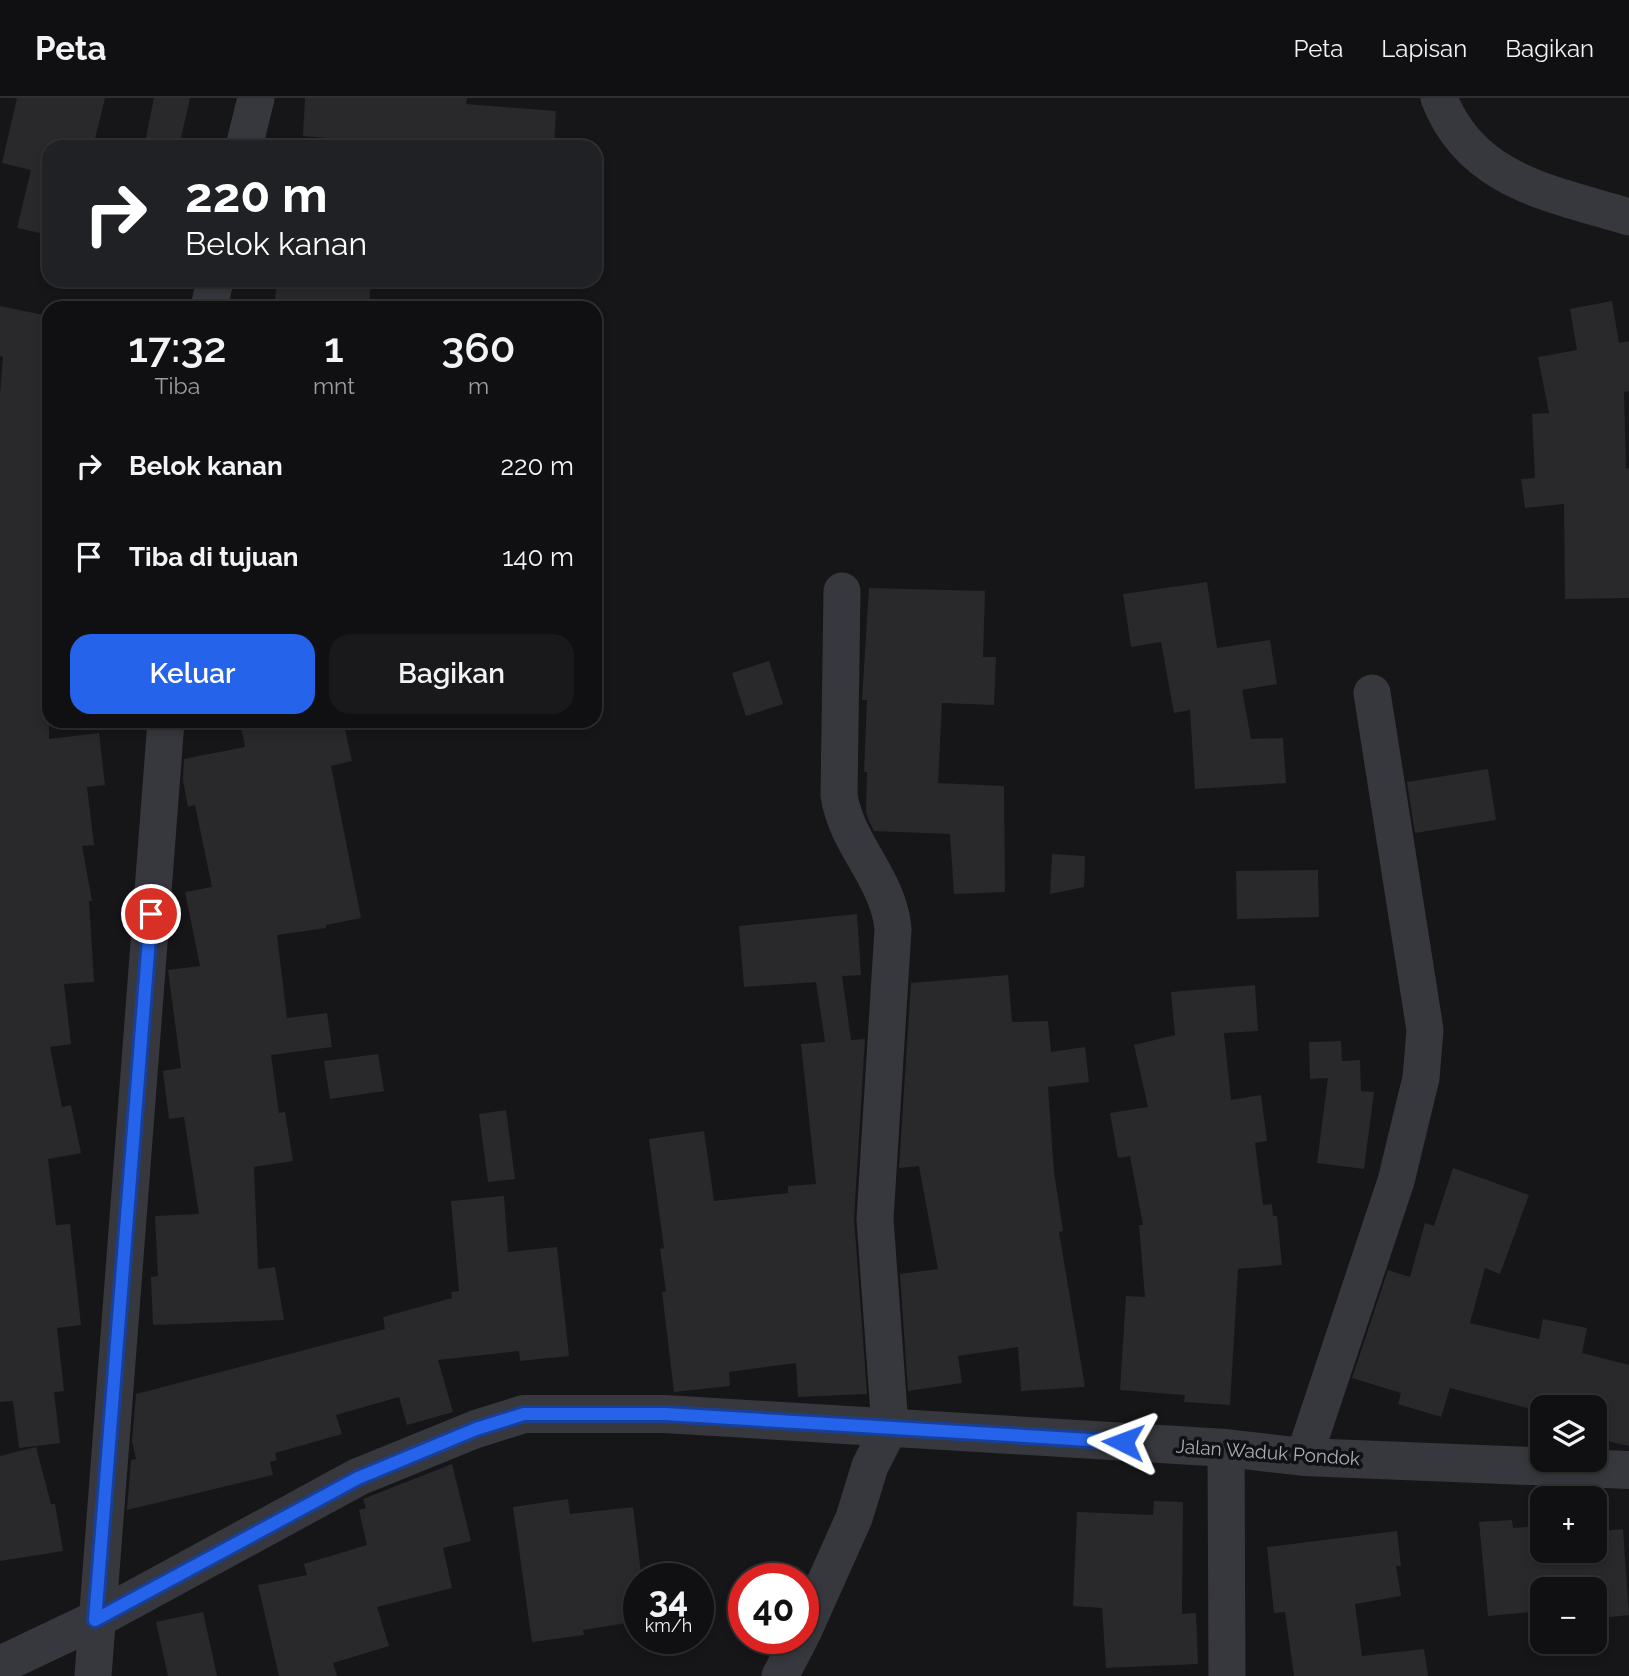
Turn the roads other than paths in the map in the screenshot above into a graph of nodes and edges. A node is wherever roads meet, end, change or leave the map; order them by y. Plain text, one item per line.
1 (256, 98) edge
2 (1438, 98) edge
3 (246, 140) edge
4 (1629, 217) edge
5 (842, 591) dead end
6 (1372, 693) dead end
7 (165, 728) edge
8 (890, 1427) junction
9 (1226, 1448) junction
10 (1304, 1457) junction
11 (1629, 1470) edge
12 (819, 1596) edge
13 (95, 1620) junction
14 (792, 1654) edge
15 (0, 1665) edge
16 (93, 1676) edge
17 (780, 1676) edge
18 (1227, 1676) edge

1 - 3 street
2 - 4 street
5 - 8 street
6 - 10 street
7 - 13 street
8 - 9 street, Jalan Waduk Pondok
8 - 12 street
8 - 13 street, Jalan Waduk Pondok
9 - 10 street, Jalan Waduk Pondok
9 - 18 street
10 - 11 street, Jalan Waduk Pondok
13 - 15 street, Jalan Waduk Pondok
13 - 16 street
14 - 17 street

